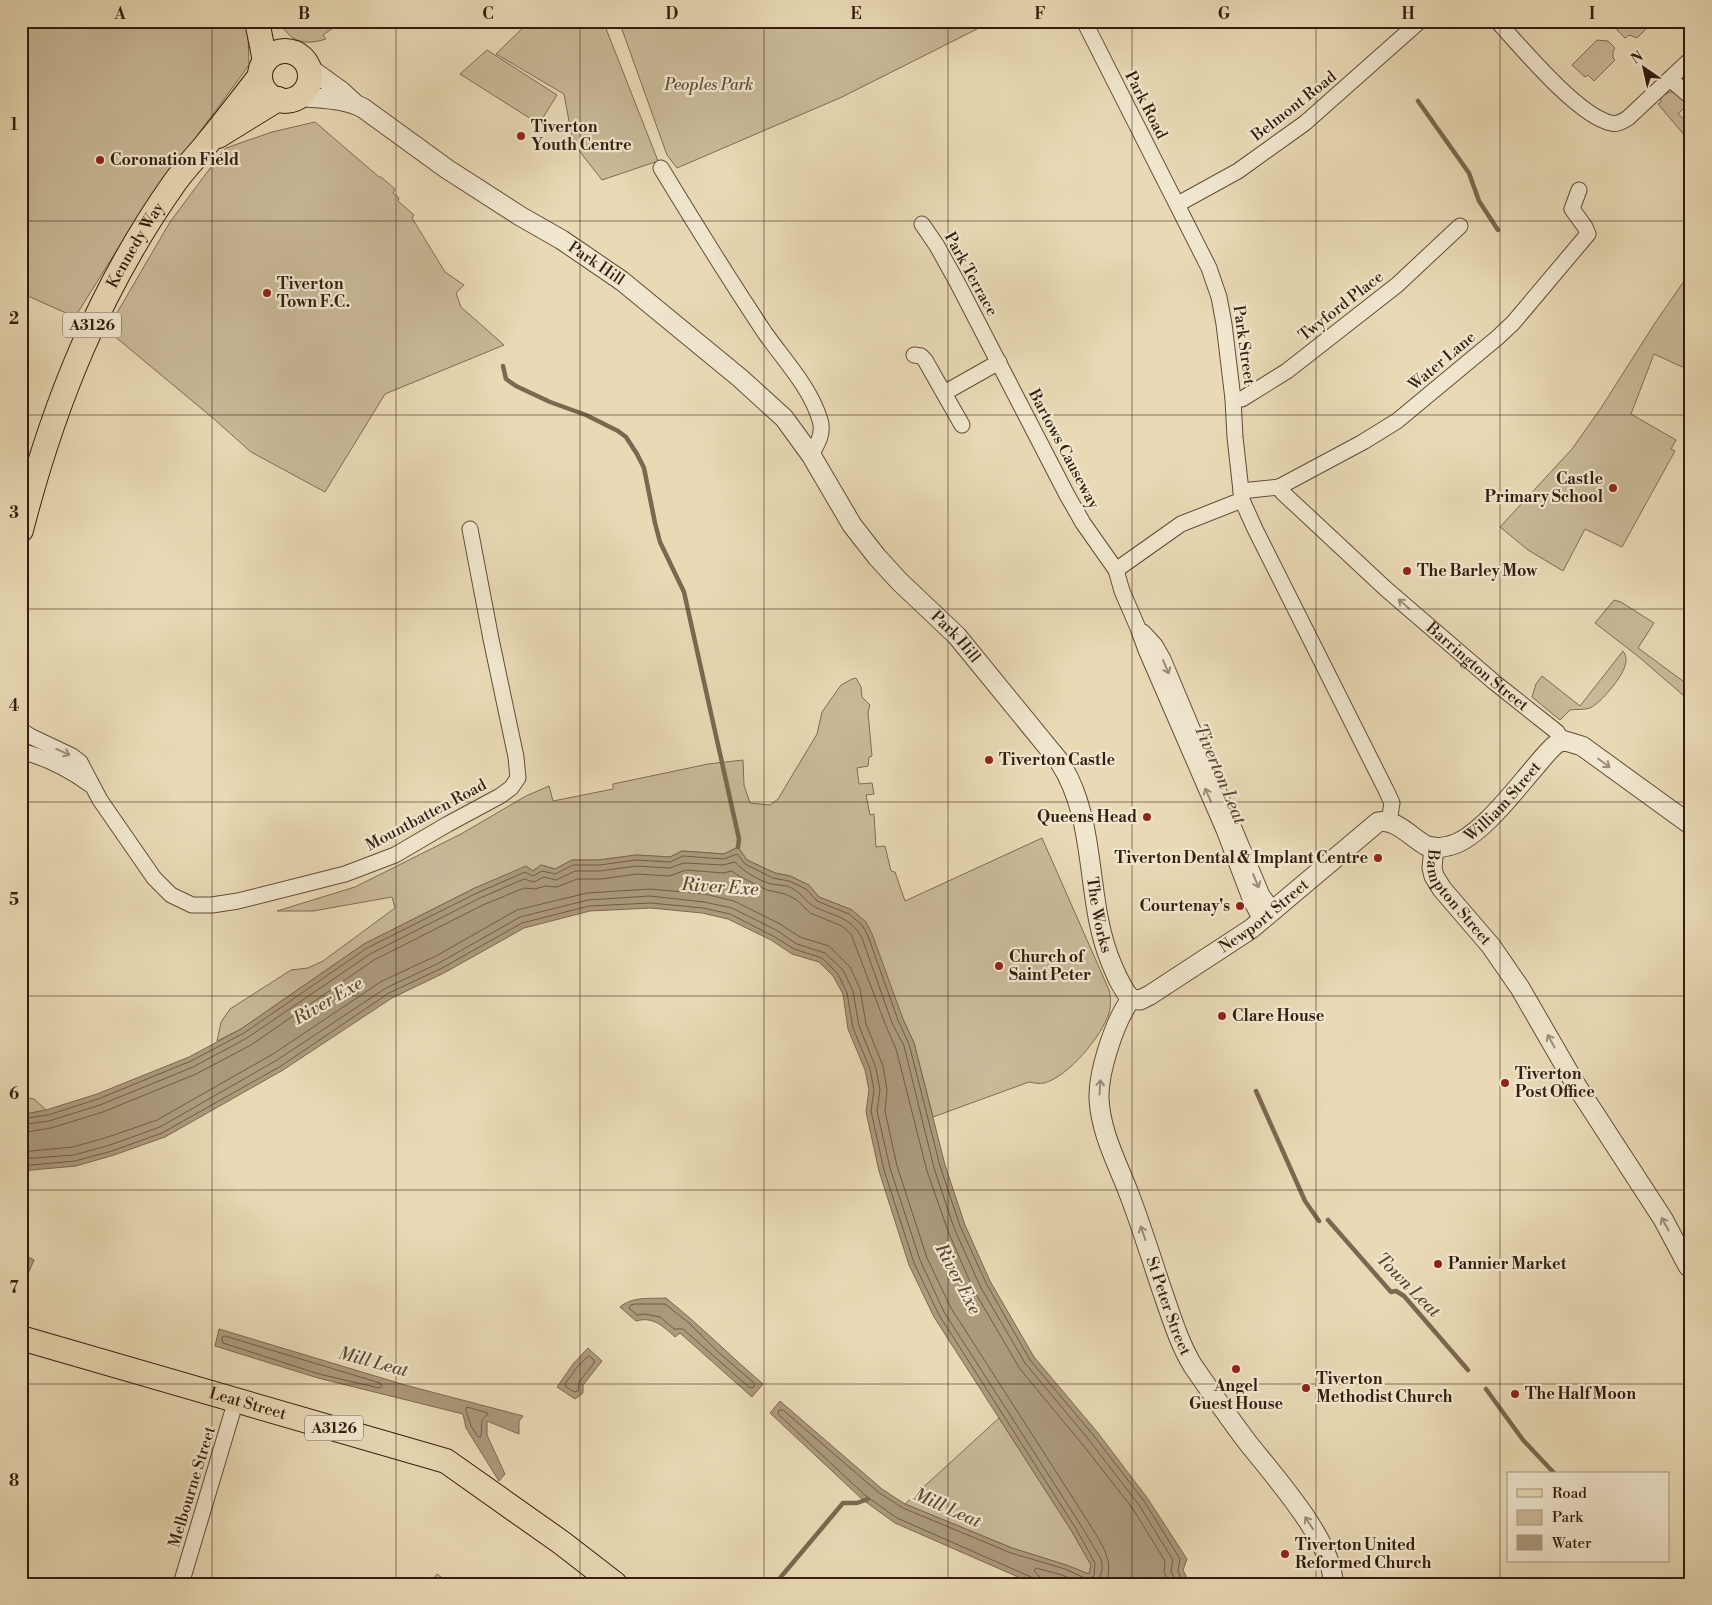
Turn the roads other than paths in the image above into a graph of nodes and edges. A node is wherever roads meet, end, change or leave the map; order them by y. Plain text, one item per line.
1 (257, 21) edge
2 (266, 21) edge
3 (1084, 21) edge
4 (1420, 21) edge
5 (1507, 25) edge
6 (288, 52) junction
7 (1691, 59) edge
8 (309, 68) junction
9 (263, 69) junction
10 (1670, 78) junction
11 (1691, 97) edge
12 (289, 98) junction
13 (355, 104) junction
14 (208, 142) junction
15 (661, 168) dead end
16 (1579, 190) dead end
17 (1178, 204) junction
18 (922, 224) dead end
19 (1460, 226) dead end
20 (988, 340) joint
21 (914, 355) dead end
22 (999, 362) junction
23 (944, 393) junction
24 (1234, 399) junction
25 (962, 425) dead end
26 (811, 455) junction
27 (1279, 487) junction
28 (1242, 495) junction
29 (470, 529) dead end
30 (21, 530) edge
31 (1116, 570) junction
32 (21, 730) edge
33 (1562, 740) junction
34 (21, 751) edge
35 (92, 787) junction
36 (1389, 822) junction
37 (1084, 825) joint
38 (1691, 825) edge
39 (1434, 847) junction
40 (1267, 915) junction
41 (1131, 999) junction
42 (1689, 1266) edge
43 (21, 1338) edge
44 (236, 1400) junction
45 (186, 1582) edge
46 (615, 1584) edge
47 (1333, 1584) edge

1 - 9 main road
2 - 6 main road
3 - 17 street, Park Road
4 - 17 street, Belmont Road
5 - 10 street
6 - 8 main road
6 - 9 main road
7 - 10 street
8 - 12 main road
8 - 13 street, Park Hill
9 - 12 main road
9 - 14 main road, Kennedy Way / A3126
10 - 11 street
12 - 13 street, Park Hill
12 - 14 main road, Kennedy Way / A3126
13 - 26 street, Park Hill
14 - 30 main road, Kennedy Way / A3126
15 - 26 street
16 - 27 street, Water Lane
17 - 24 street, Park Street
18 - 20 street, Park Terrace
19 - 24 street, Twyford Place
20 - 22 street, Bartows Causeway
21 - 23 street
22 - 23 street
22 - 31 street, Bartows Causeway
23 - 25 street
24 - 28 street, Park Street
26 - 37 street, Park Hill
27 - 28 street, Water Lane
33 -> 27 street, Barrington Street
28 - 31 street, Water Lane
28 - 36 street
29 - 35 street, Mountbatten Road
31 - 40 street, Bartows Causeway
32 -> 35 street, Mountbatten Road
33 -> 38 street, Barrington Street
33 - 39 street, William Street
34 - 35 street, Mountbatten Road
36 - 39 street, Bampton Street
36 - 40 street, Newport Street
37 - 41 street, The Works
42 -> 39 street, Bampton Street
40 - 41 street, Newport Street
47 -> 41 street, St Peter Street
43 - 44 main road, Leat Street / A3126
44 - 45 street, Melbourne Street
44 - 46 main road, Leat Street / A3126

